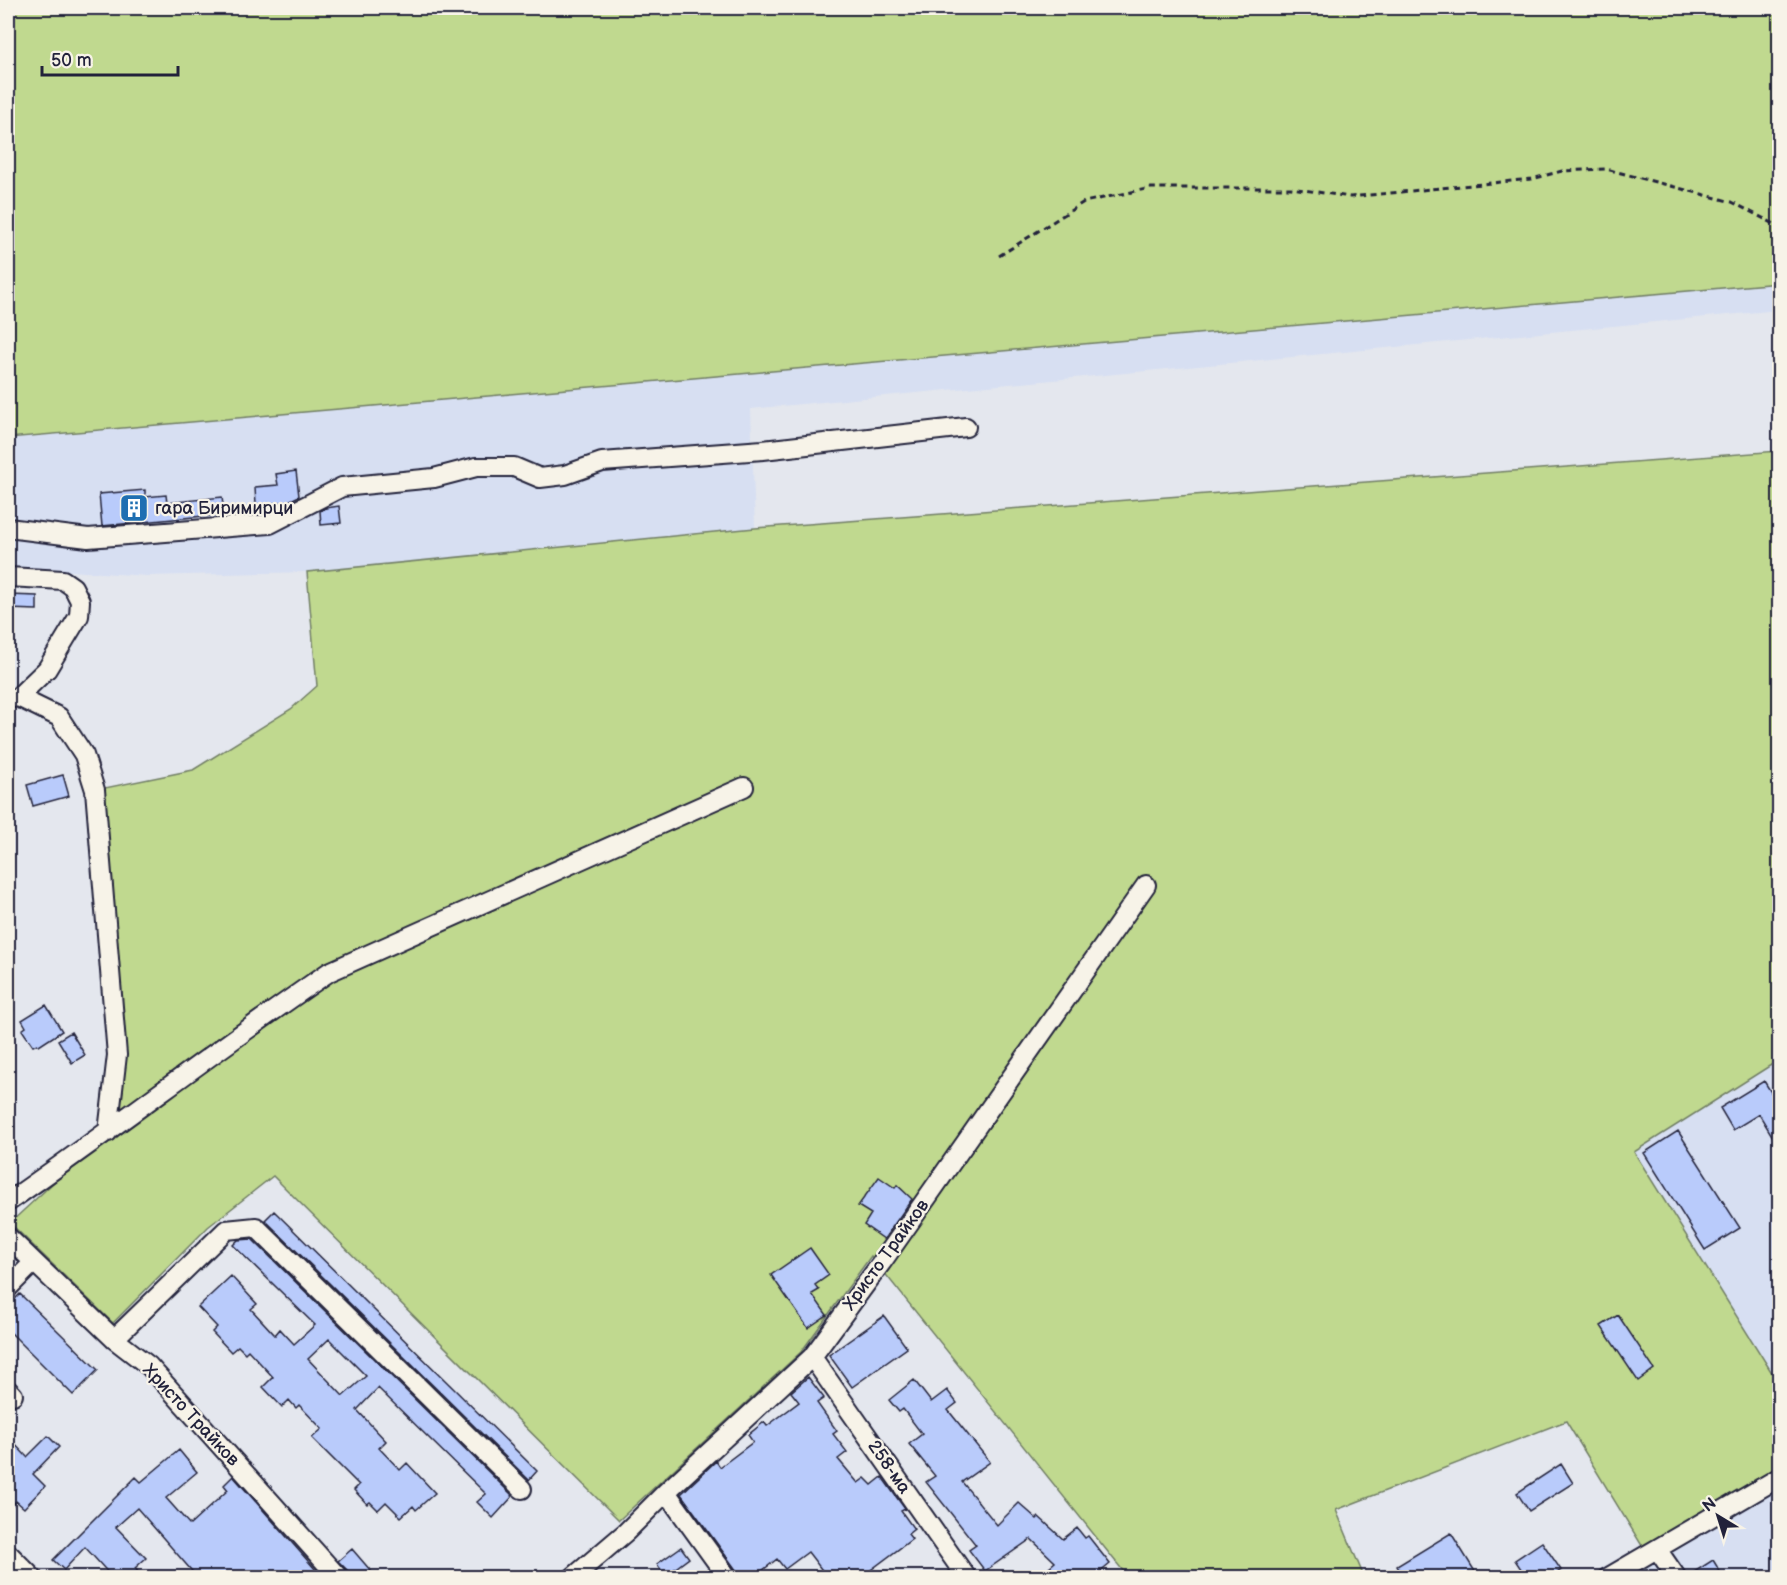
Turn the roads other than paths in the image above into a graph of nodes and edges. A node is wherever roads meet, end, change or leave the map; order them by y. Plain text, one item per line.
1 (966, 427) dead end
2 (8, 528) edge
3 (8, 577) edge
4 (13, 698) edge
5 (744, 788) dead end
6 (1146, 885) dead end
7 (108, 1132) junction
8 (8, 1202) edge
9 (8, 1237) edge
10 (34, 1262) junction
11 (8, 1288) edge
12 (114, 1339) junction
13 (812, 1357) junction
14 (1779, 1477) edge
15 (522, 1489) dead end
16 (666, 1492) junction
17 (1657, 1549) junction
18 (8, 1553) edge
19 (33, 1578) edge
20 (339, 1578) edge
21 (572, 1578) edge
22 (728, 1578) edge
23 (967, 1578) edge
24 (1607, 1578) edge
25 (1677, 1578) edge

1 - 2 street
3 - 4 street
4 - 7 street
5 - 7 street
6 - 13 street, Христо Трайков
7 - 8 street
9 - 10 street, Христо Трайков
10 - 11 street
10 - 12 street, Христо Трайков
12 - 15 street
12 - 20 street, Христо Трайков
13 - 16 street, Христо Трайков
13 - 23 street, 258-ма
14 - 17 street
16 - 21 street, Христо Трайков
16 - 22 street
17 - 24 street
17 - 25 street
18 - 19 street

